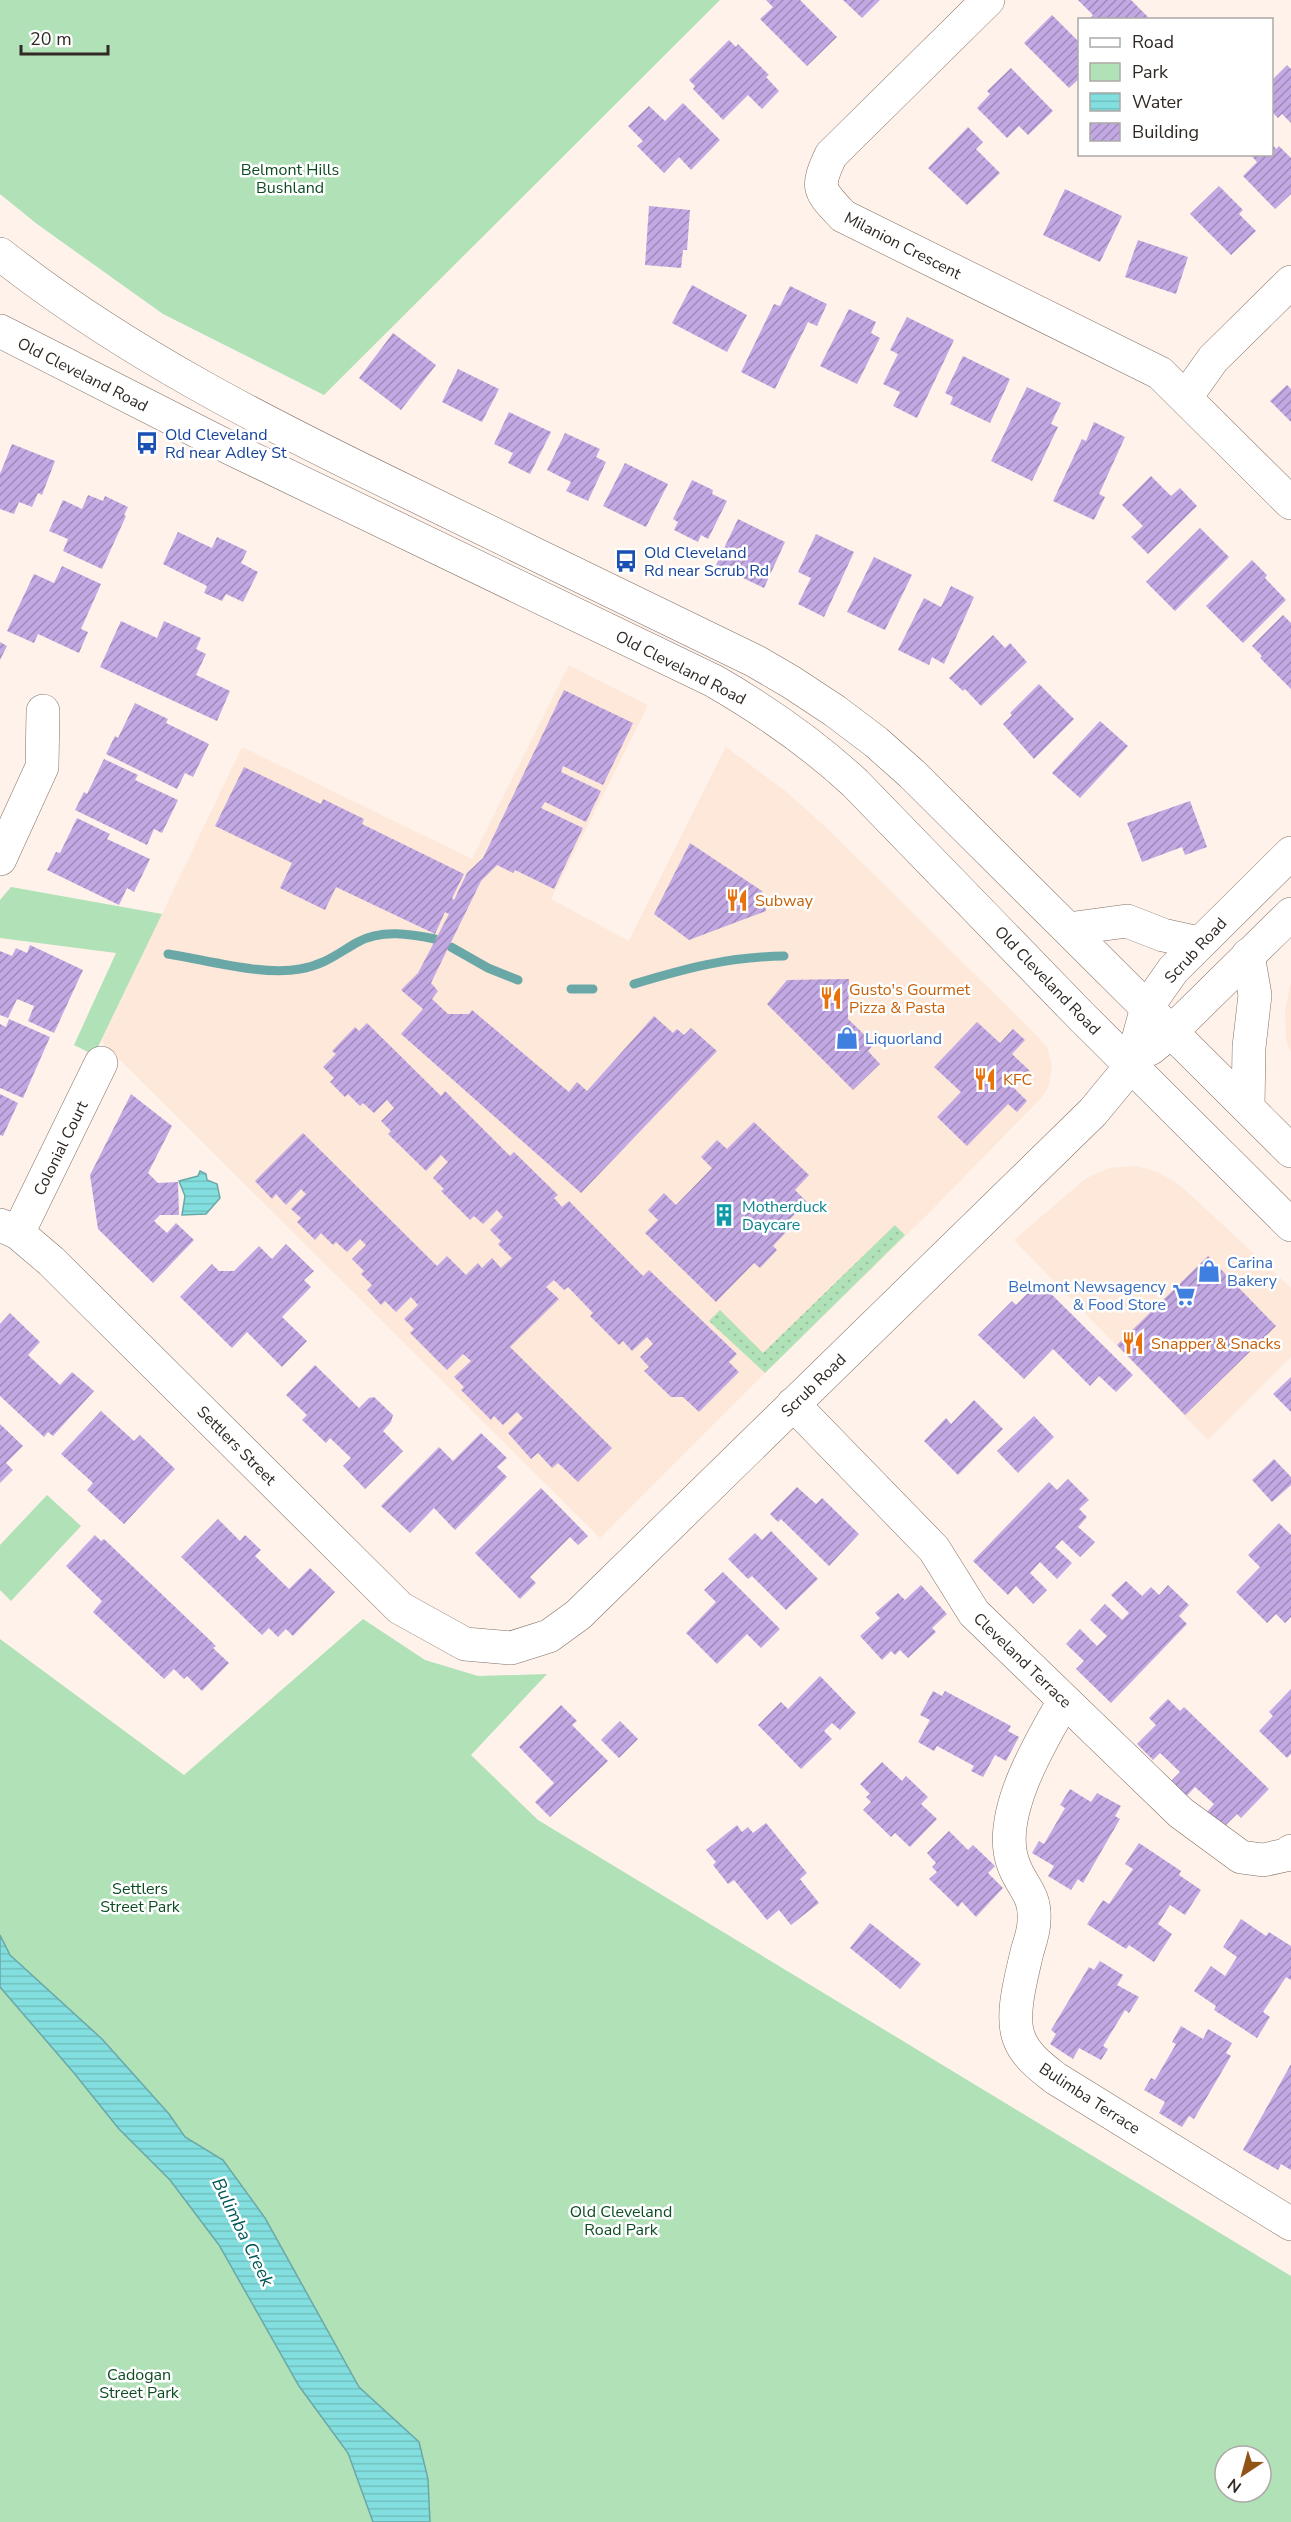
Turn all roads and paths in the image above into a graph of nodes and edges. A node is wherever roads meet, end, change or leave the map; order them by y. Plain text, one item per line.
1 (988, 0) edge
2 (0, 254) edge
3 (1291, 282) edge
4 (0, 331) edge
5 (1186, 397) junction
6 (1291, 503) edge
7 (43, 711) dead end
8 (1291, 853) edge
9 (0, 859) edge
10 (1291, 914) edge
11 (1068, 929) junction
12 (1199, 943) junction
13 (1248, 954) junction
14 (1147, 1007) junction
15 (1171, 1032) junction
16 (101, 1063) dead end
17 (1131, 1066) junction
18 (1248, 1108) junction
19 (1291, 1151) edge
20 (1291, 1225) edge
21 (9, 1229) edge
22 (793, 1404) junction
23 (465, 1644) joint
24 (1065, 1701) junction
25 (1291, 1851) edge
26 (1291, 2223) edge

1 - 5 main road, Milanion Crescent
2 - 11 main road
3 - 5 main road
4 - 17 main road, Old Cleveland Road
5 - 6 main road, Milanion Crescent
7 - 9 main road
8 - 12 main road, Scrub Road
10 - 13 main road, Scrub Road
11 - 12 main road
11 - 14 main road
12 - 14 main road, Scrub Road
13 - 15 main road, Scrub Road
13 - 18 main road
14 - 15 main road
14 - 17 main road, Scrub Road
15 - 17 main road, Scrub Road
15 - 18 main road
16 - 21 main road, Colonial Court
17 - 20 main road, Old Cleveland Road
17 - 22 main road, Scrub Road
18 - 19 main road
21 - 23 main road, Settlers Street
22 - 23 main road, Scrub Road
22 - 24 main road, Cleveland Terrace
24 - 25 main road, Cleveland Terrace
24 - 26 main road, Bulimba Terrace

